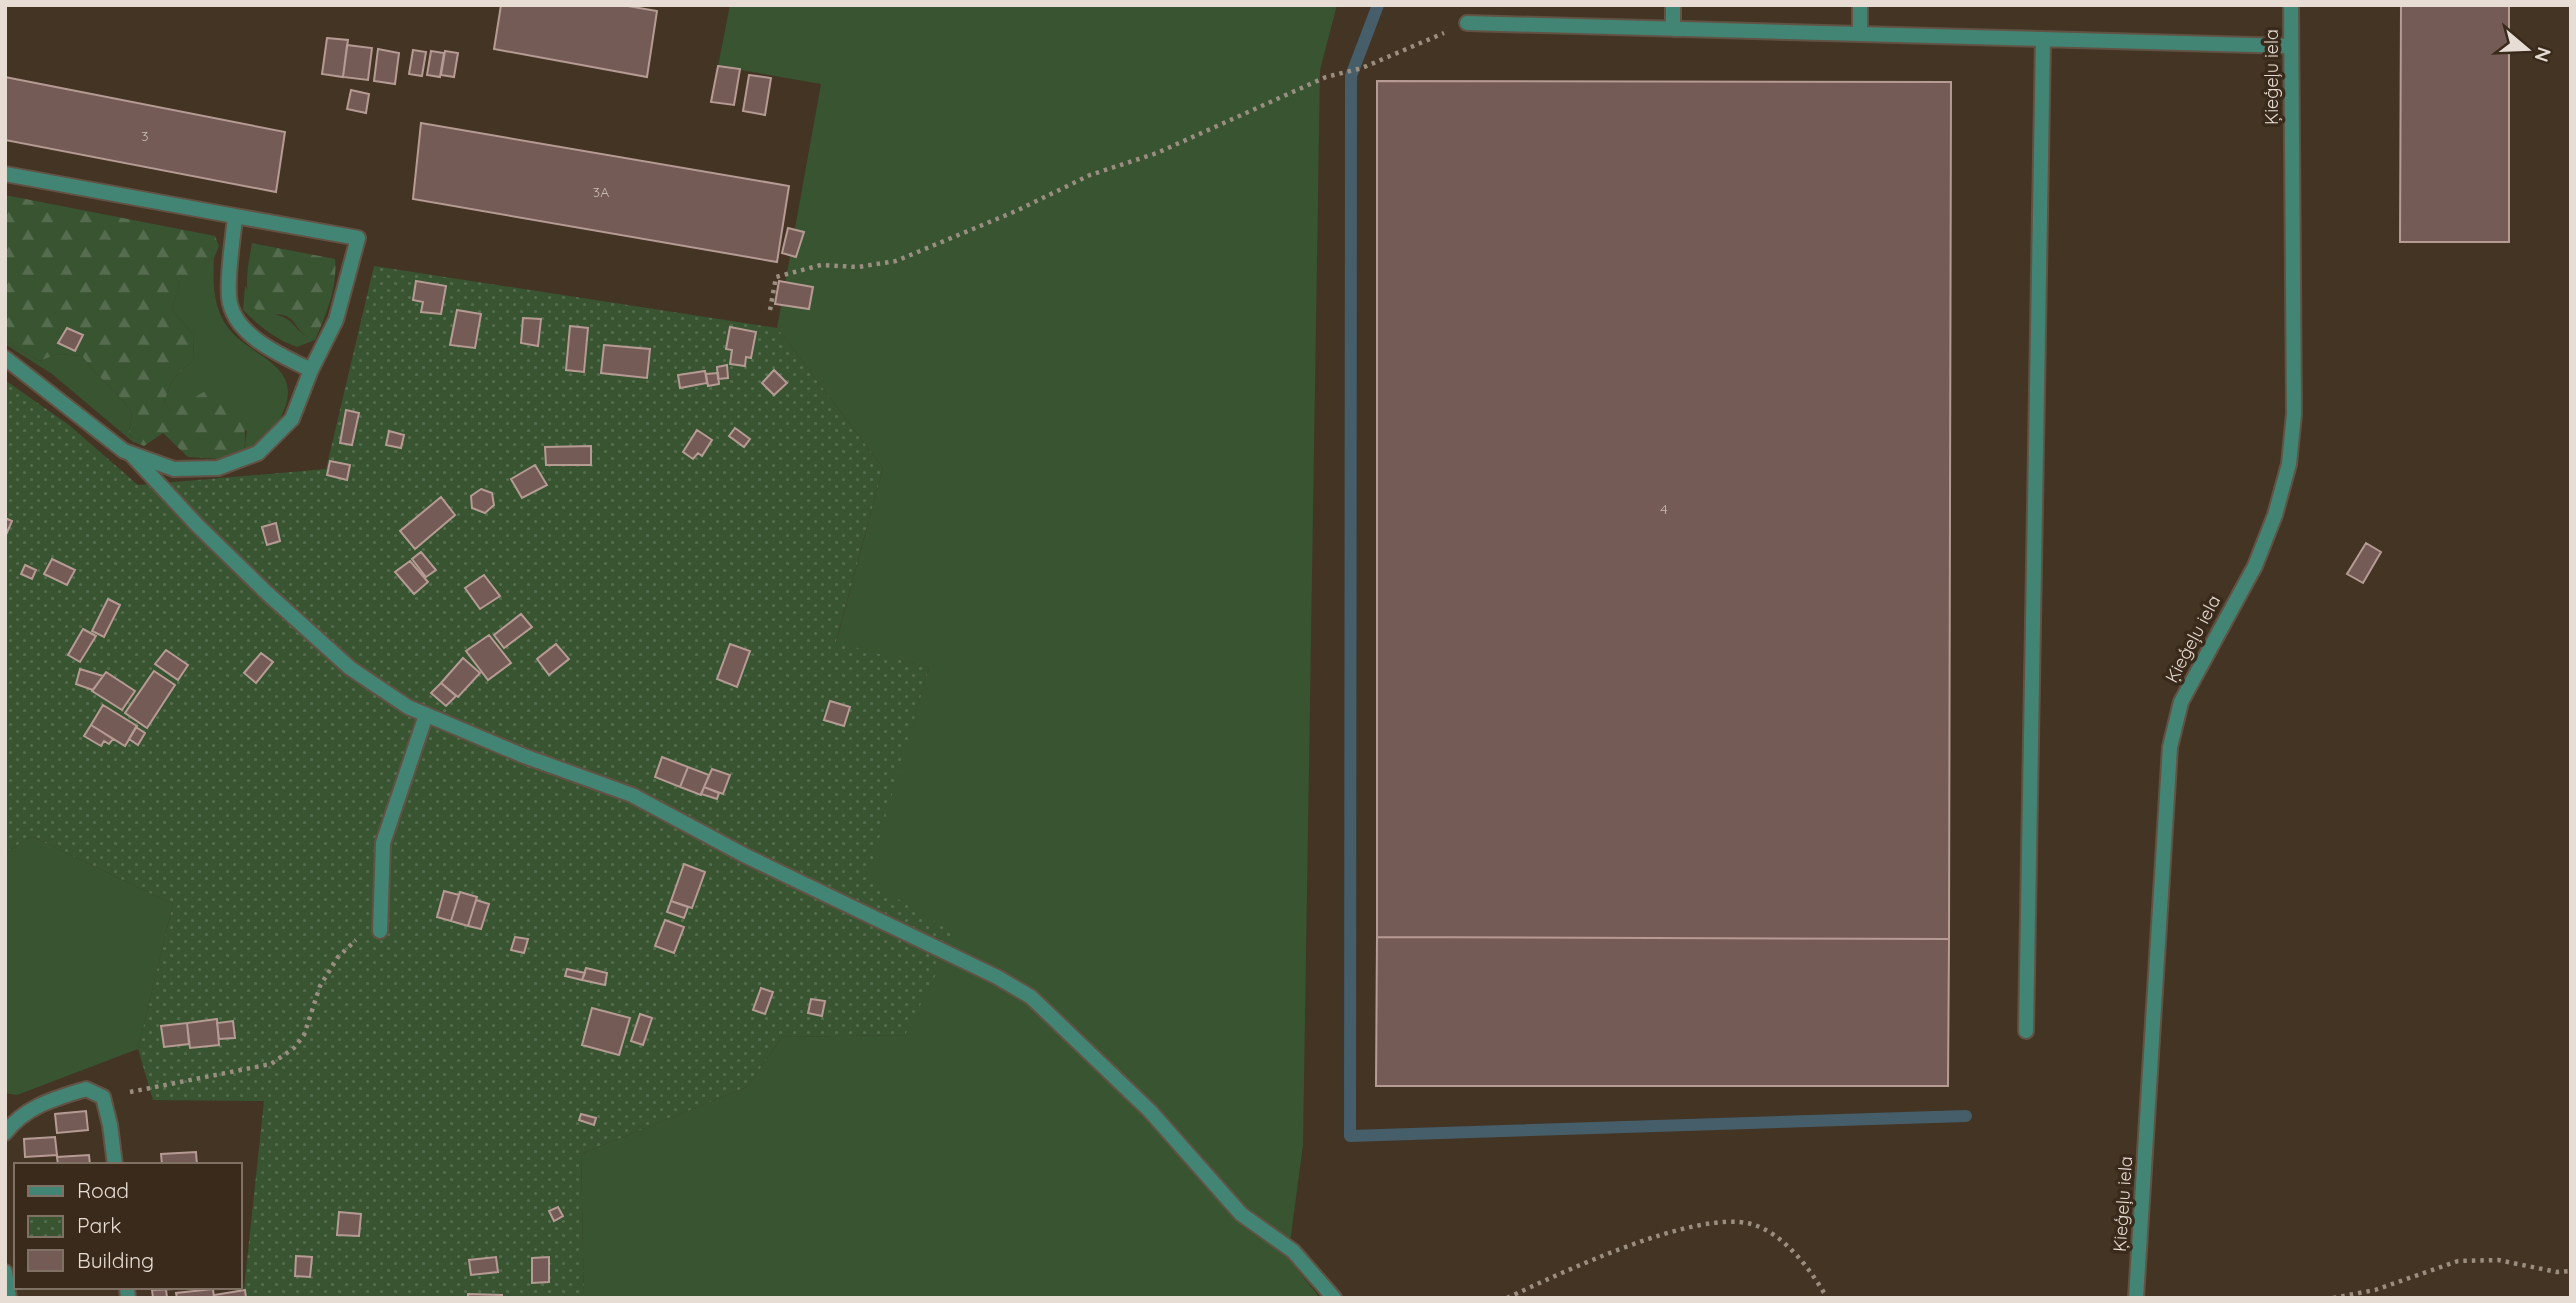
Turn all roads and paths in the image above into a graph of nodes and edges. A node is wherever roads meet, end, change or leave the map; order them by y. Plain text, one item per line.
1 (1673, 5) edge
2 (1860, 5) edge
3 (2291, 5) edge
4 (1467, 23) joint
5 (1673, 29) junction
6 (1860, 34) junction
7 (2043, 39) junction
8 (2291, 46) junction
9 (5, 174) edge
10 (235, 216) junction
11 (770, 310) dead end
12 (5, 358) edge
13 (311, 370) junction
14 (131, 454) junction
15 (426, 715) junction
16 (380, 931) joint
17 (2026, 1031) dead end
18 (103, 1097) junction
19 (5, 1133) edge
20 (115, 1163) edge
21 (2571, 1271) edge
22 (5, 1272) edge
23 (9, 1298) edge
24 (1334, 1298) edge
25 (1507, 1298) edge
26 (1827, 1298) edge
27 (2136, 1298) edge
28 (2333, 1298) edge

1 - 5 street
2 - 6 street
3 - 8 street, Ķieģeļu iela
4 - 5 street
4 - 11 path
5 - 6 street
6 - 7 street
7 - 8 street
7 - 17 street
8 - 27 street, Ķieģeļu iela
9 - 10 street
10 - 13 street
10 - 13 street
12 - 14 street
13 - 14 street
14 - 15 street
15 - 16 street
15 - 24 street
16 - 18 path
18 - 19 street
18 - 20 street
21 - 28 path
22 - 23 street
25 - 26 path

